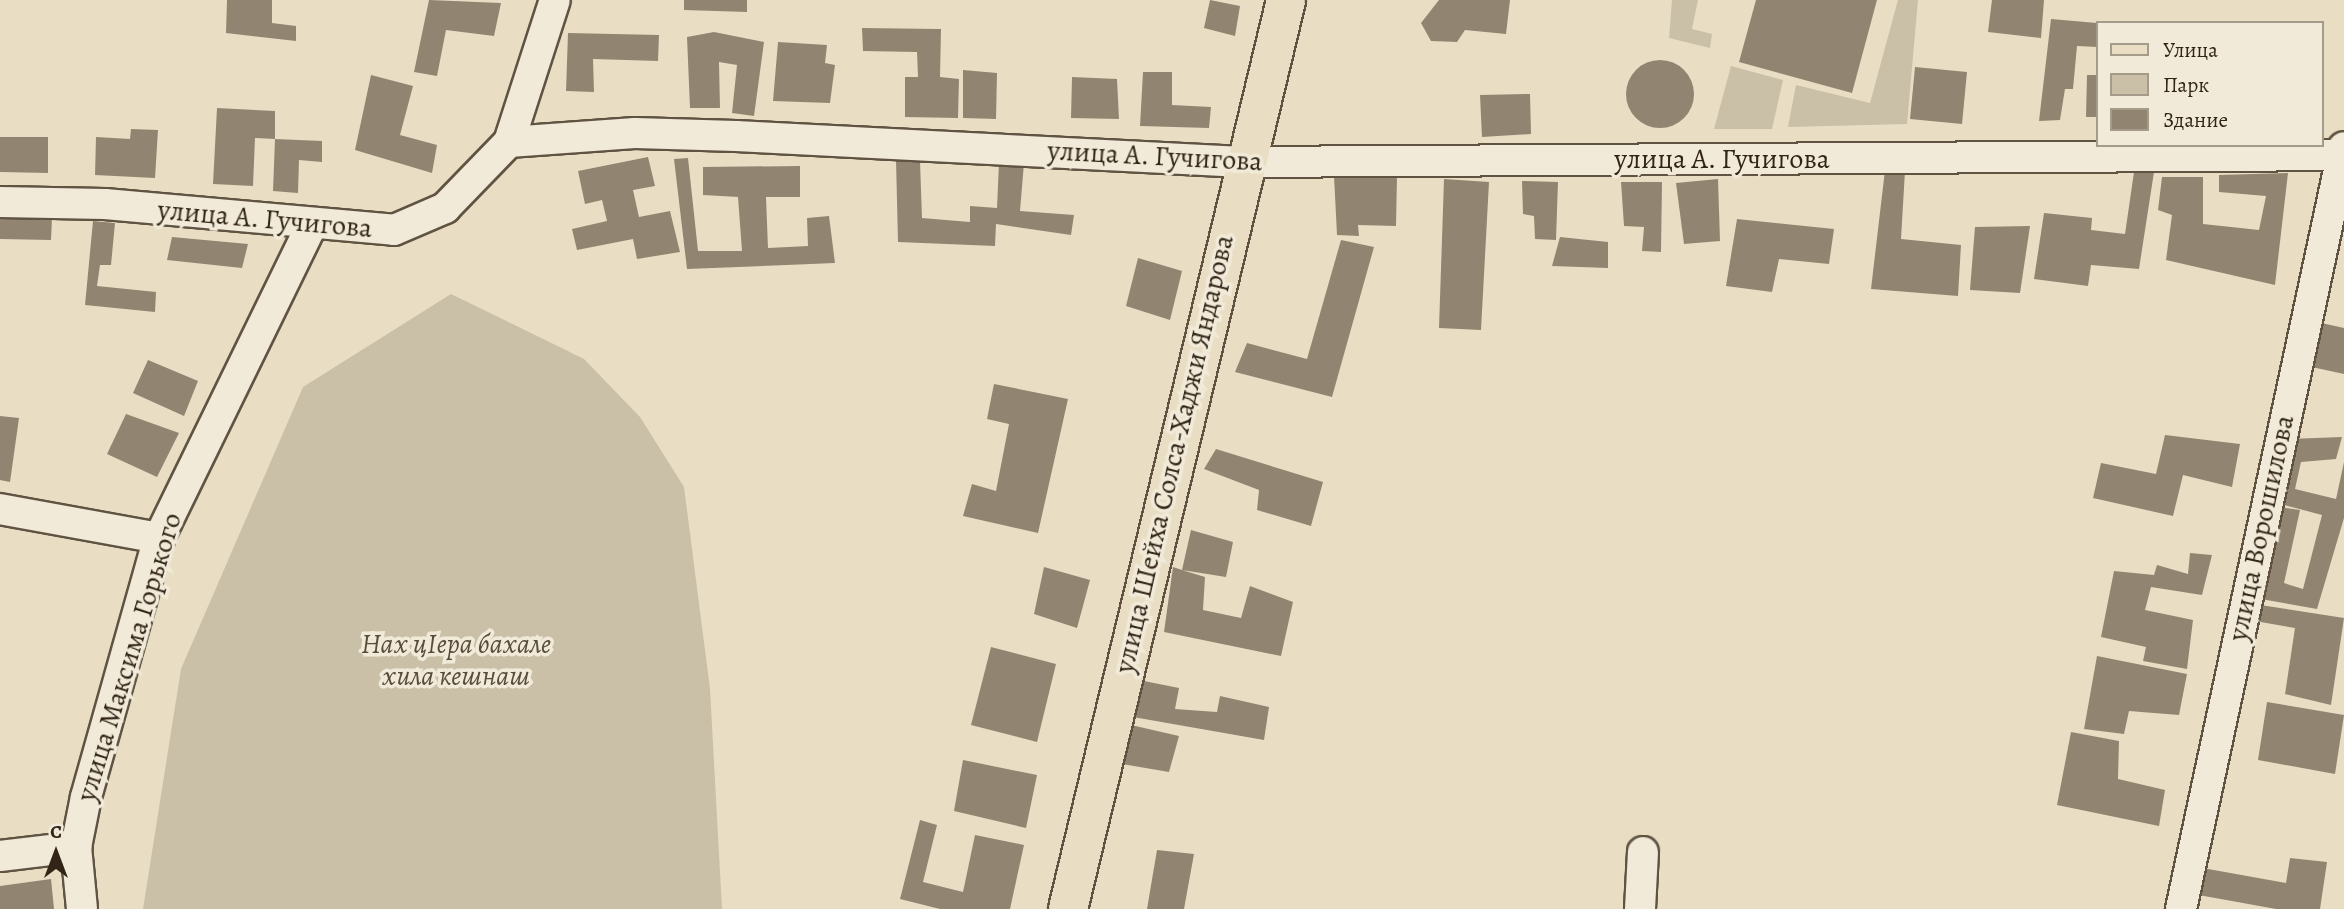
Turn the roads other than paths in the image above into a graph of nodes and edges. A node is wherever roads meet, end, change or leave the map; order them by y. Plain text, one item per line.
1 (1286, 0) edge
2 (547, 1) edge
3 (509, 142) junction
4 (2343, 152) edge
5 (1242, 162) junction
6 (0, 202) edge
7 (312, 226) junction
8 (0, 509) edge
9 (159, 538) junction
10 (76, 847) junction
11 (1643, 852) dead end
12 (0, 856) edge
13 (82, 909) edge
14 (1068, 909) edge
15 (1640, 909) edge
16 (2181, 909) edge

1 - 5 main road, улица Шейха Солса-Хаджи Яндарова
2 - 3 street
3 - 5 street, улица А. Гучигова
3 - 7 street, улица А. Гучигова
4 - 5 street, улица А. Гучигова
4 - 16 street, улица Ворошилова
5 - 14 main road, улица Шейха Солса-Хаджи Яндарова
6 - 7 street, улица А. Гучигова
7 - 9 street, улица Максима Горького
8 - 9 street
9 - 10 street, улица Максима Горького
10 - 12 street
10 - 13 street, улица Максима Горького
11 - 15 street

